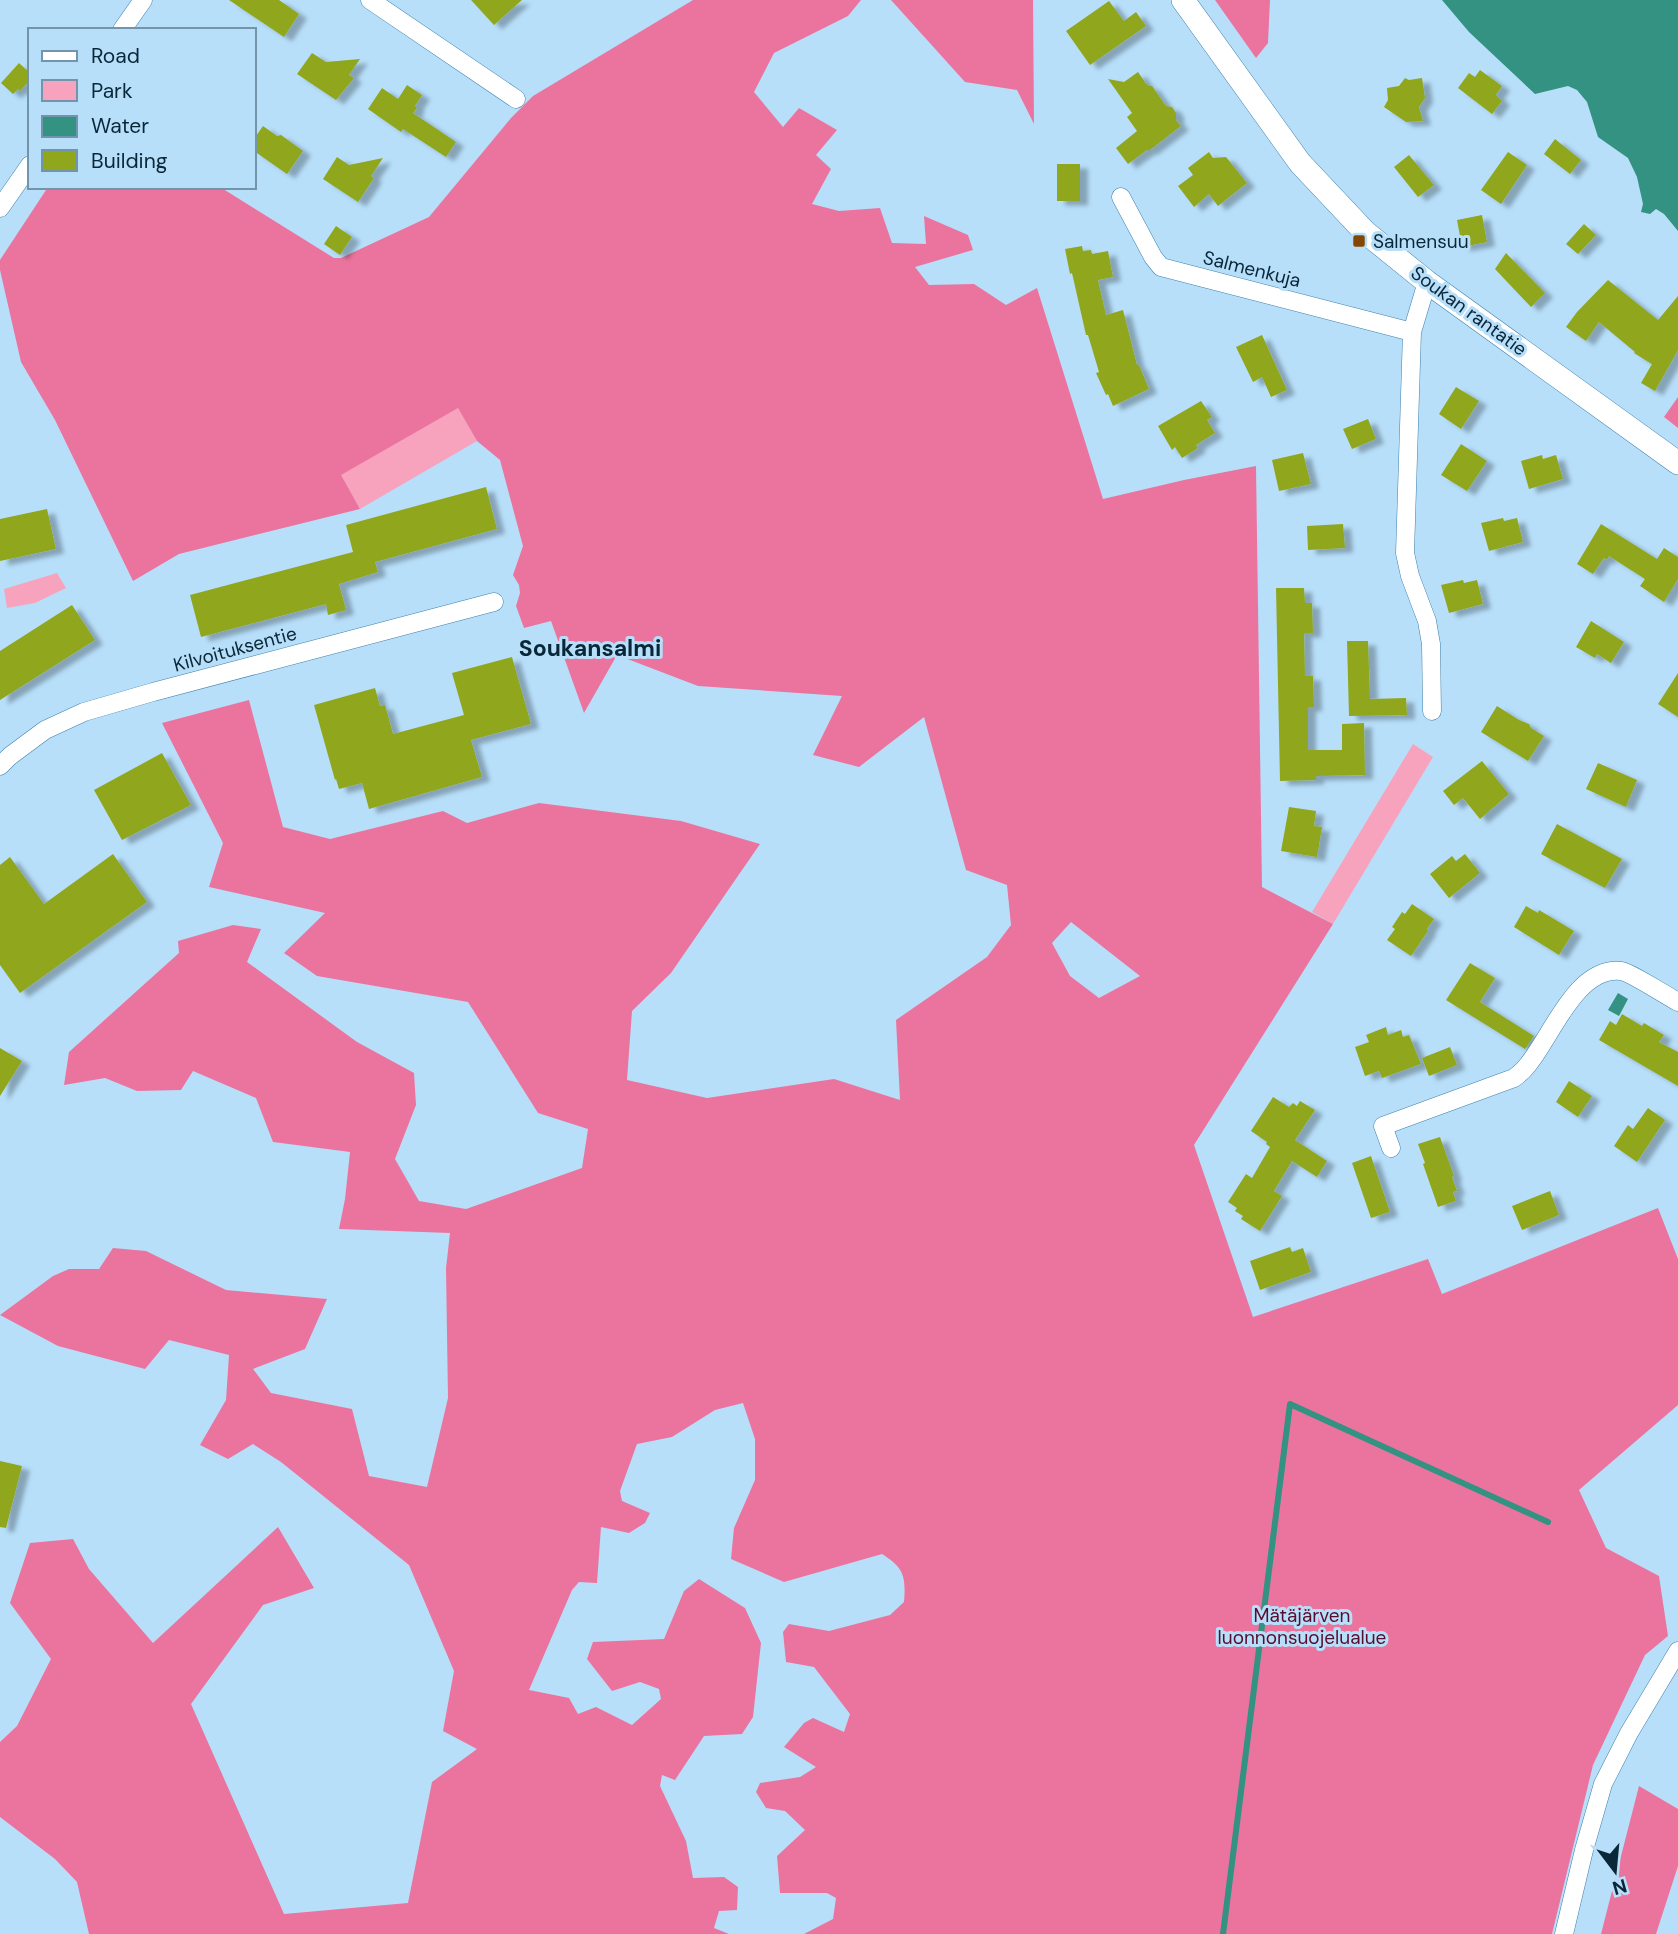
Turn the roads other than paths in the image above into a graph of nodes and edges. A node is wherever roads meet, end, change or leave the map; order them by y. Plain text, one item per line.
1 (143, 0) edge
2 (370, 0) edge
3 (1183, 0) edge
4 (123, 28) edge
5 (516, 99) dead end
6 (28, 168) edge
7 (1121, 197) dead end
8 (0, 208) edge
9 (1427, 282) junction
10 (1412, 332) junction
11 (1678, 463) edge
12 (494, 602) dead end
13 (1432, 711) dead end
14 (0, 766) edge
15 (1678, 1002) edge
16 (1391, 1148) dead end
17 (1678, 1651) edge
18 (1564, 1934) edge

1 - 4 street
2 - 5 street
3 - 9 street, Soukan rantatie
6 - 8 street
7 - 10 street, Salmenkuja
9 - 10 street
9 - 11 street, Soukan rantatie
10 - 13 street
12 - 14 street, Kilvoituksentie
15 - 16 street
17 - 18 street

